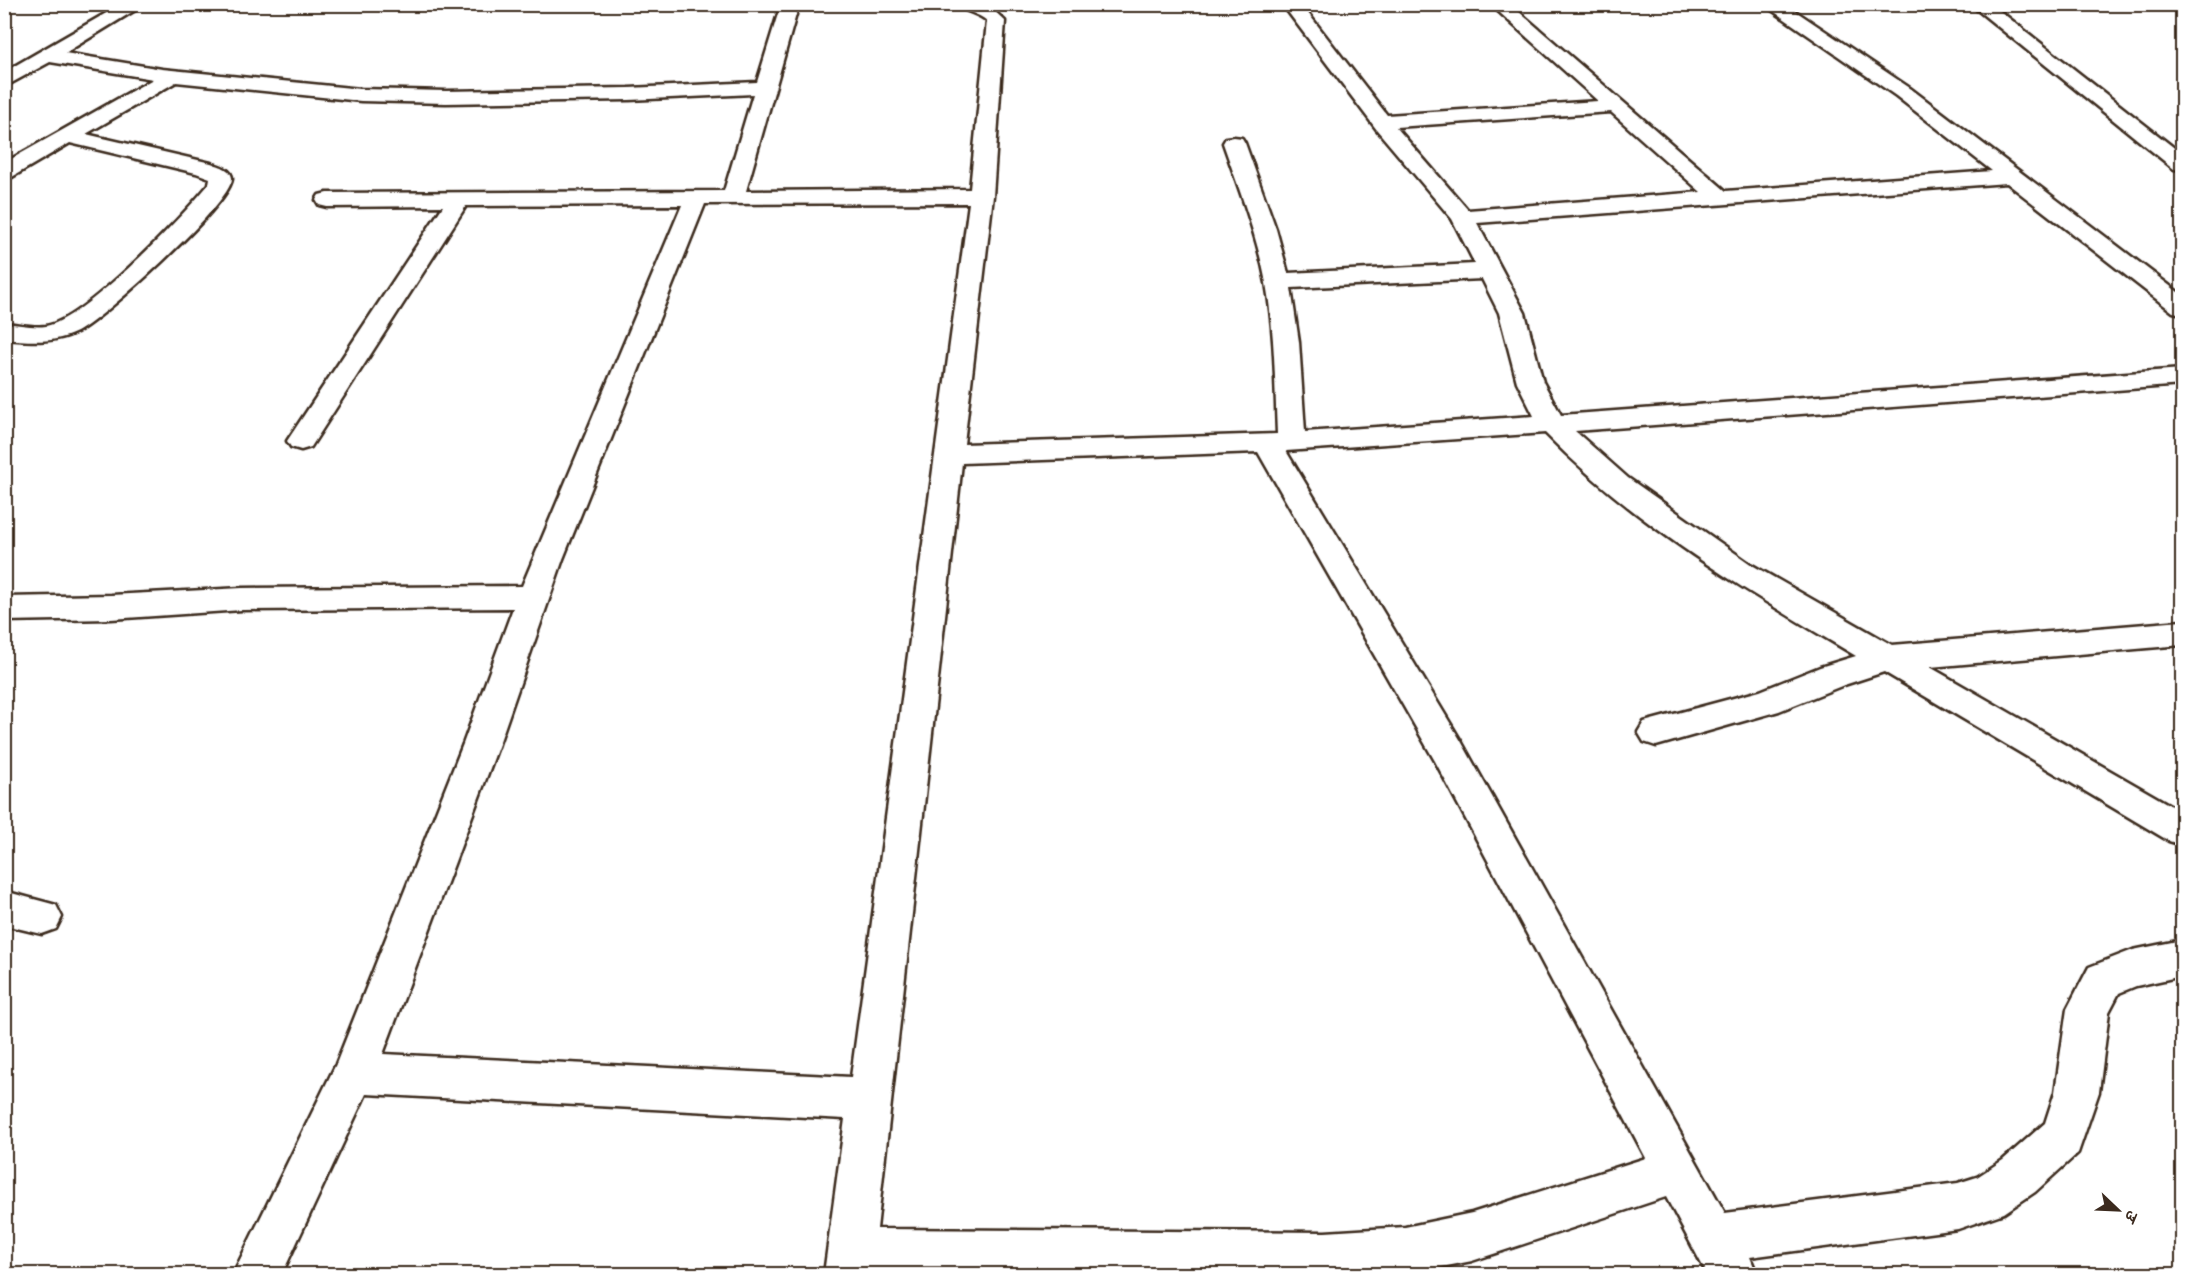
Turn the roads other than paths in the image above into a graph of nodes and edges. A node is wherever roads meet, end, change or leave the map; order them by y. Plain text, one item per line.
1 (136, 4) edge
2 (790, 4) edge
3 (966, 4) edge
4 (1291, 4) edge
5 (1499, 4) edge
6 (1772, 4) edge
7 (1979, 4) edge
8 (48, 56) junction
9 (4, 67) edge
10 (27, 68) junction
11 (173, 76) junction
12 (4, 81) edge
13 (764, 88) junction
14 (1616, 106) junction
15 (1381, 122) junction
16 (67, 136) junction
17 (1234, 143) dead end
18 (2182, 164) edge
19 (4, 172) edge
20 (2012, 176) junction
21 (982, 196) junction
22 (697, 197) junction
23 (733, 197) junction
24 (1720, 198) junction
25 (459, 199) junction
26 (327, 200) dead end
27 (1462, 218) junction
28 (1490, 271) junction
29 (1278, 281) junction
30 (2182, 307) edge
31 (4, 331) edge
32 (2182, 377) edge
33 (1552, 424) junction
34 (301, 441) dead end
35 (1279, 443) junction
36 (951, 454) junction
37 (533, 597) junction
38 (4, 609) edge
39 (2182, 633) edge
40 (1890, 658) junction
41 (1656, 732) dead end
42 (2182, 830) edge
43 (4, 908) edge
44 (42, 917) dead end
45 (2182, 958) edge
46 (354, 1073) junction
47 (870, 1099) junction
48 (1677, 1171) junction
49 (1723, 1256) edge
50 (849, 1264) edge
51 (257, 1275) edge

1 - 8 street
2 - 13 street
3 - 21 street
4 - 15 street
5 - 14 street
6 - 20 street
7 - 18 street
8 - 10 street
8 - 11 street
9 - 10 street
10 - 12 street
11 - 13 street
11 - 16 street
13 - 23 street
14 - 15 street
14 - 24 street
15 - 27 street
16 - 19 street
16 - 31 street
17 - 29 street
20 - 24 street
20 - 30 street
21 - 23 street
21 - 36 street
22 - 23 street
22 - 25 street
22 - 37 street
24 - 27 street
25 - 26 street
25 - 34 street
27 - 28 street
28 - 29 street
28 - 33 street
29 - 35 street
32 - 33 street
33 - 35 street
33 - 40 street
35 - 36 street
35 - 48 street
36 - 47 street
37 - 38 street
37 - 46 street
39 - 40 street
40 - 41 street
40 - 42 street
43 - 44 street
45 - 49 street
46 - 47 street
46 - 51 street
47 - 50 street
48 - 49 street
48 - 50 street

